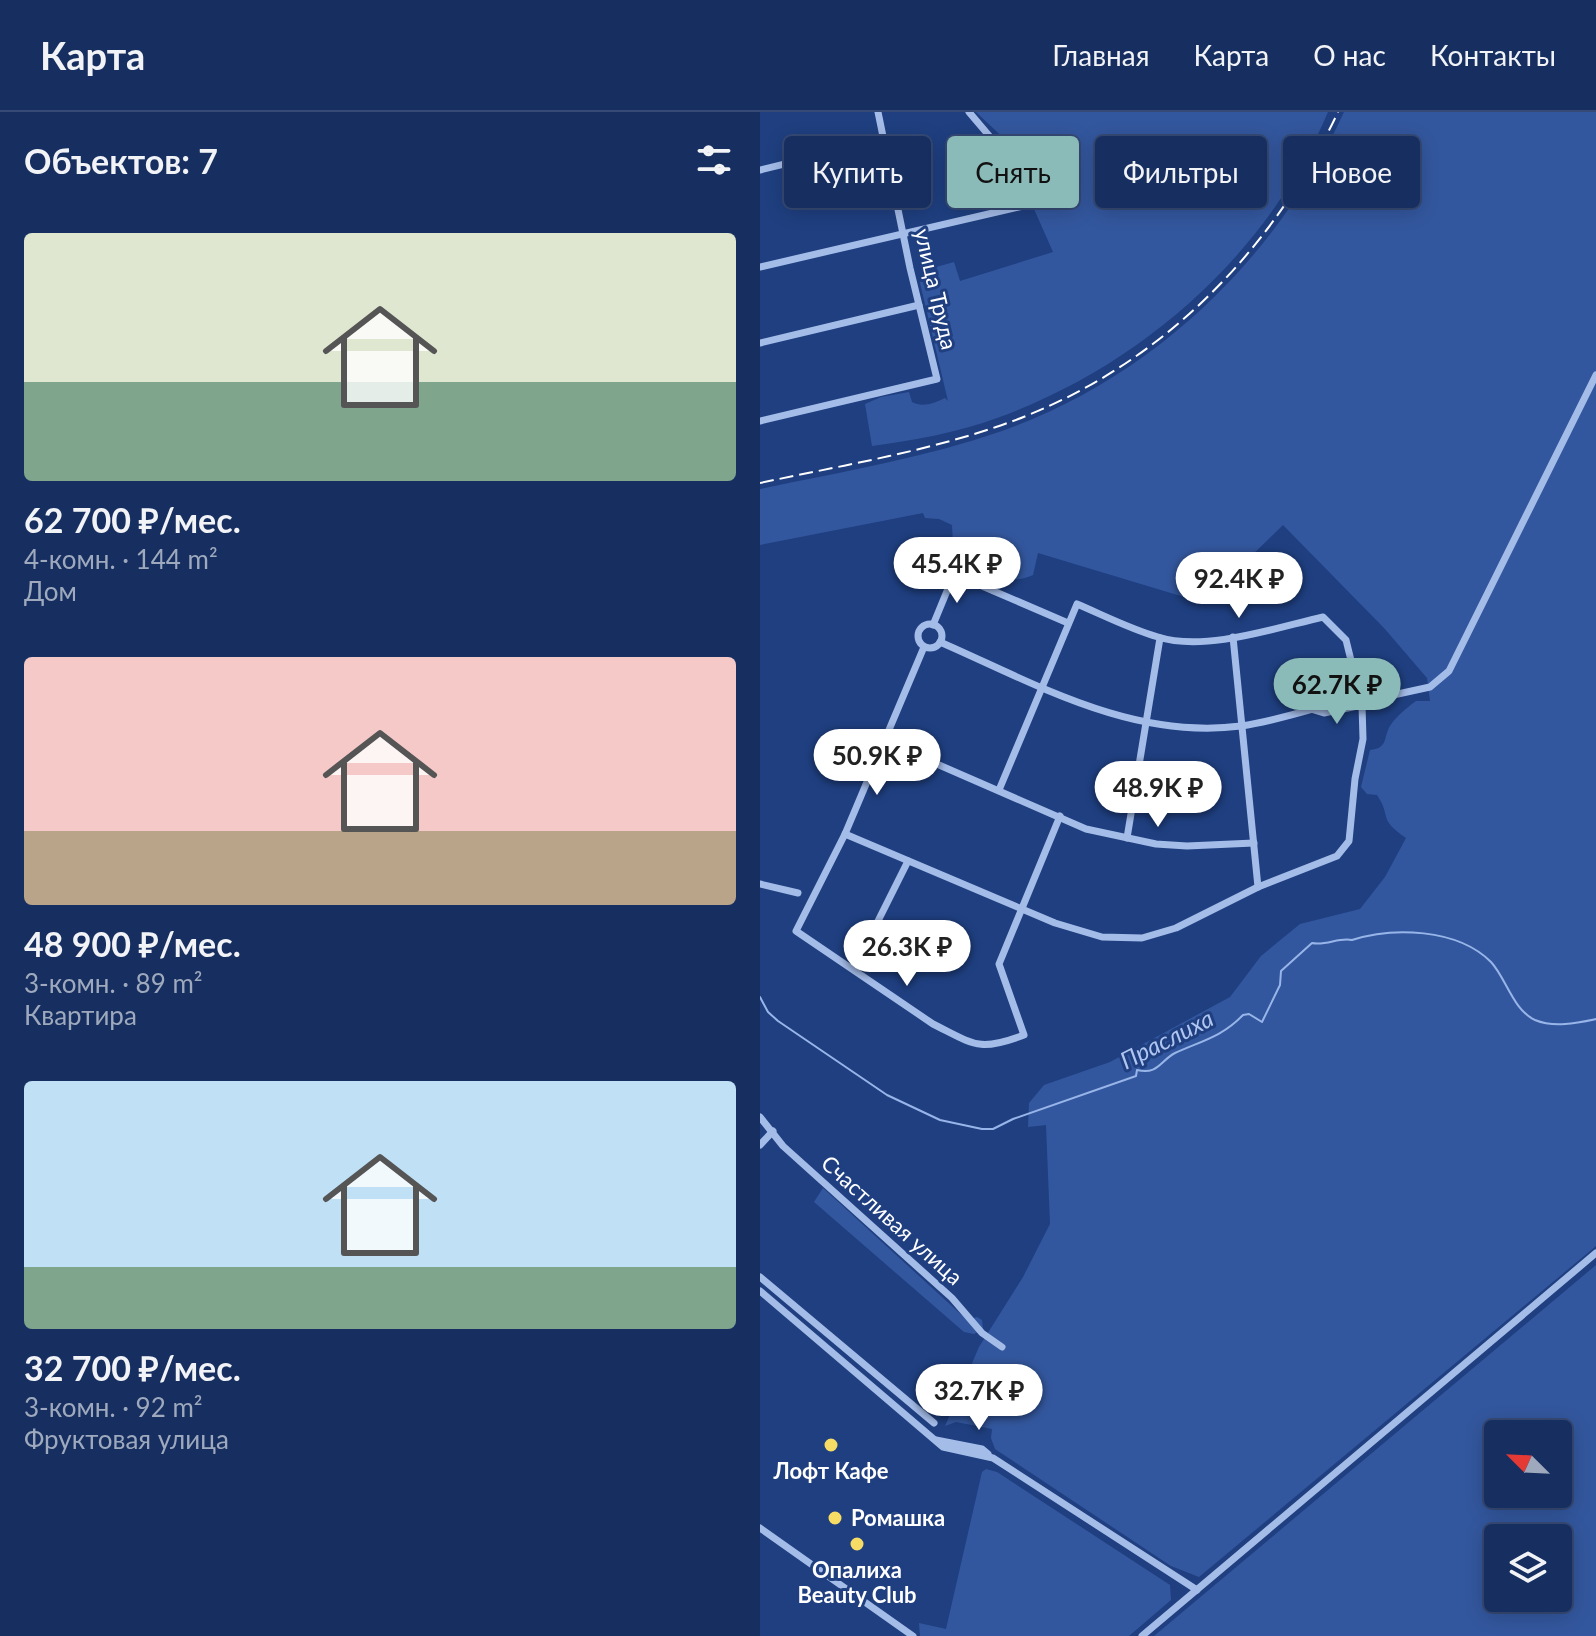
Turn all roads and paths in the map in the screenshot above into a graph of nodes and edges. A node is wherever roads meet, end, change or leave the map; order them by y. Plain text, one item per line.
1 (878, 112) edge
2 (969, 112) edge
3 (882, 136) edge
4 (784, 164) edge
5 (760, 170) edge
6 (898, 208) edge
7 (903, 232) junction
8 (760, 267) edge
9 (919, 305) junction
10 (760, 343) edge
11 (1596, 375) edge
12 (760, 421) edge
13 (1068, 623) junction
14 (933, 625) junction
15 (1233, 637) junction
16 (1160, 638) junction
17 (940, 642) junction
18 (924, 647) junction
19 (1042, 686) junction
20 (1361, 701) junction
21 (1146, 724) junction
22 (1242, 726) junction
23 (884, 741) junction
24 (999, 790) junction
25 (1060, 816) junction
26 (845, 834) junction
27 (1127, 838) junction
28 (1254, 843) junction
29 (908, 861) junction
30 (760, 884) edge
31 (1258, 887) junction
32 (798, 893) dead end
33 (1022, 908) junction
34 (854, 969) junction
35 (760, 1117) edge
36 (773, 1131) junction
37 (760, 1145) edge
38 (1596, 1253) edge
39 (760, 1277) edge
40 (760, 1291) edge
41 (1002, 1347) dead end
42 (934, 1423) dead end
43 (760, 1528) edge
44 (1197, 1590) junction
45 (913, 1636) edge
46 (1142, 1636) edge

1 - 3 street, улица Труда
2 - 7 street
4 - 5 street
6 - 7 street, улица Труда
7 - 8 street
7 - 9 street, улица Труда
9 - 10 street
9 - 12 street, улица Труда
11 - 20 street
13 - 14 street
13 - 16 street
13 - 19 street
14 - 17 street
14 - 18 street
15 - 16 street
15 - 20 street
15 - 22 street
16 - 21 street
17 - 18 street
17 - 19 street
18 - 23 street
19 - 21 street
19 - 24 street
20 - 22 street
20 - 31 street
21 - 22 street
21 - 27 street
22 - 28 street
23 - 24 street
23 - 26 street
24 - 25 street
25 - 27 street
25 - 33 street
26 - 29 street
26 - 34 street
27 - 28 street
28 - 31 street
29 - 33 street
29 - 34 street
30 - 32 street
31 - 33 street
33 - 34 street
35 - 36 street, Счастливая улица
36 - 37 street
36 - 41 street, Счастливая улица
38 - 44 street
39 - 42 street
40 - 44 street
43 - 45 street
44 - 46 street

